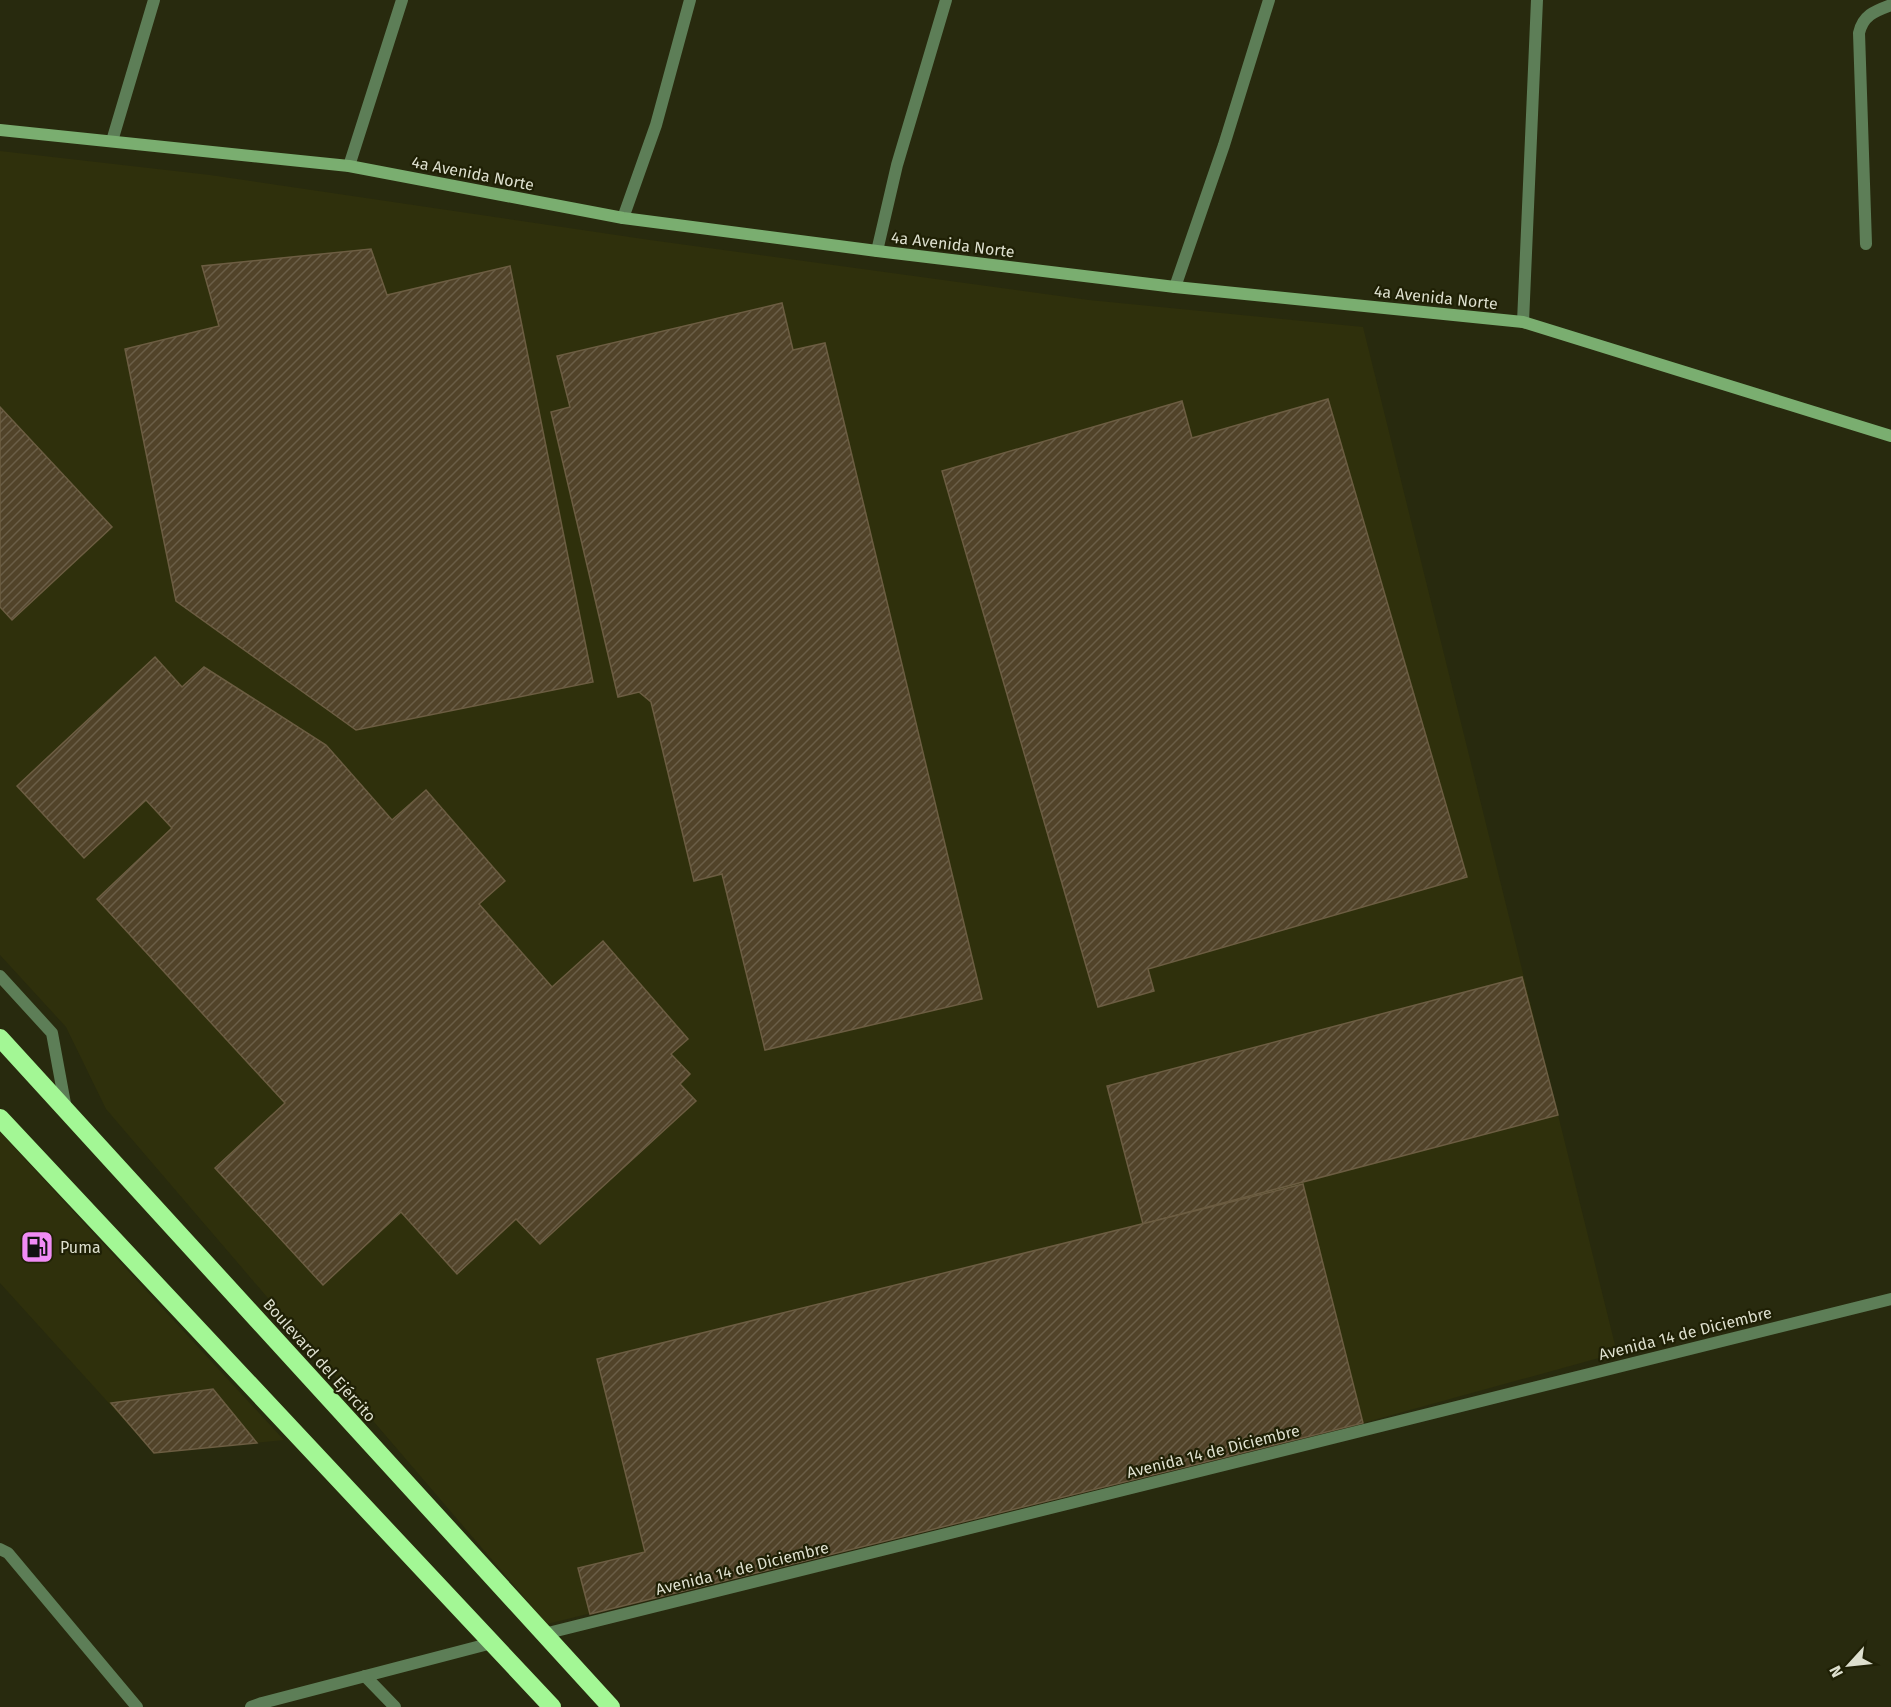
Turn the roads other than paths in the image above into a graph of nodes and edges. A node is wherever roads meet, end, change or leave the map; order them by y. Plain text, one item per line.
1 (154, 0) edge
2 (402, 0) edge
3 (690, 0) edge
4 (946, 0) edge
5 (1269, 0) edge
6 (1537, 0) edge
7 (1891, 5) edge
8 (0, 130) edge
9 (112, 141) junction
10 (349, 166) junction
11 (623, 218) junction
12 (1866, 244) dead end
13 (877, 251) junction
14 (1175, 287) junction
15 (1523, 322) junction
16 (1890, 438) edge
17 (0, 976) edge
18 (0, 1038) edge
19 (66, 1110) junction
20 (0, 1118) edge
21 (1891, 1299) edge
22 (0, 1549) edge
23 (544, 1634) junction
24 (492, 1643) junction
25 (365, 1676) junction
26 (137, 1707) edge
27 (251, 1707) edge
28 (395, 1707) edge
29 (552, 1707) edge
30 (611, 1707) edge

1 - 9 street
2 - 10 street
3 - 11 street
4 - 13 street
5 - 14 street
6 - 15 street
7 - 12 street
8 - 9 street, 4a Avenida Norte
9 - 10 street, 4a Avenida Norte
10 - 11 street, 4a Avenida Norte
11 - 13 street, 4a Avenida Norte
13 - 14 street, 4a Avenida Norte
14 - 15 street, 4a Avenida Norte
15 - 16 street, 4a Avenida Norte
17 - 19 street
18 - 19 highway, Boulevard del Ejército
19 - 23 highway, Boulevard del Ejército
20 - 24 highway
21 - 23 street, Avenida 14 de Diciembre
22 - 26 street
23 - 30 highway, Boulevard del Ejército
24 - 25 street
24 - 29 highway
25 - 27 street
25 - 28 street

